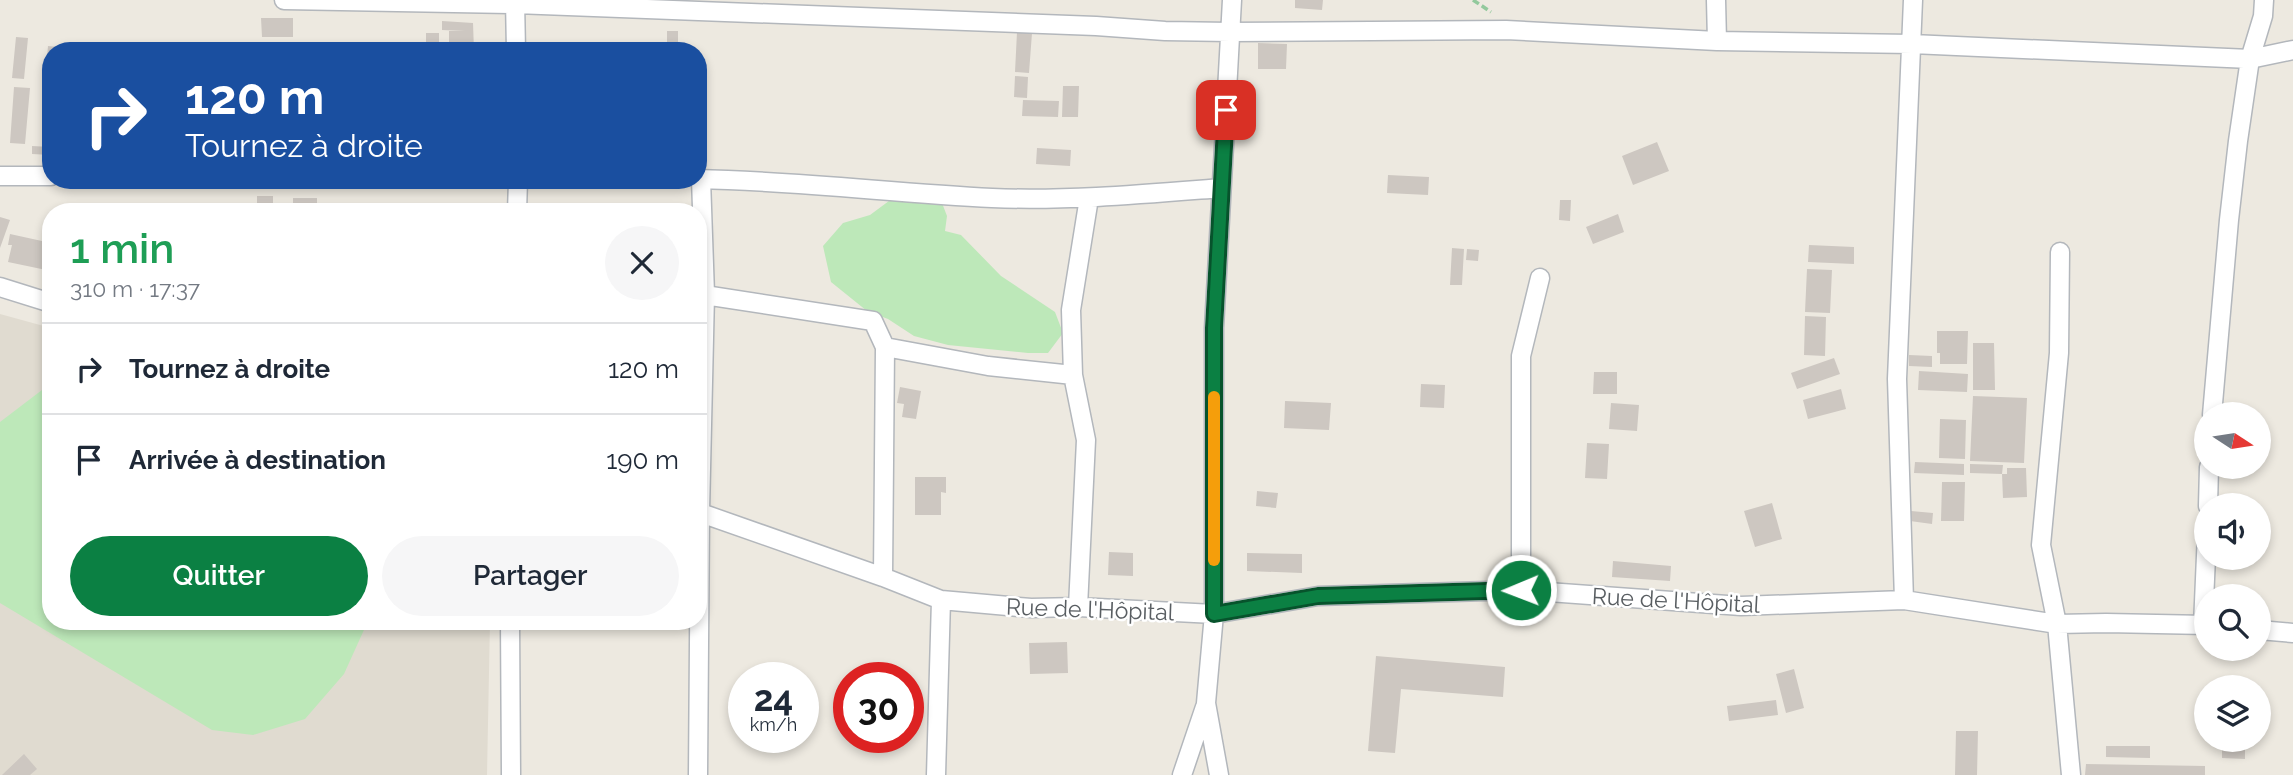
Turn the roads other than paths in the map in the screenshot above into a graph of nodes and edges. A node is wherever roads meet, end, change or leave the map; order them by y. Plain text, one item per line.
1 (284, 0) edge
2 (1232, 0) edge
3 (1716, 0) edge
4 (1913, 0) edge
5 (2264, 0) edge
6 (515, 2) edge
7 (1230, 32) junction
8 (1717, 41) junction
9 (516, 42) edge
10 (1912, 44) junction
11 (2293, 50) edge
12 (2250, 58) junction
13 (0, 176) edge
14 (42, 176) edge
15 (707, 179) edge
16 (1222, 188) junction
17 (1089, 198) junction
18 (2060, 252) dead end
19 (1539, 278) dead end
20 (0, 287) edge
21 (707, 295) edge
22 (42, 300) edge
23 (885, 347) junction
24 (1073, 375) junction
25 (2213, 402) edge
26 (707, 515) edge
27 (883, 578) junction
28 (1521, 590) junction
29 (941, 600) junction
30 (1904, 600) junction
31 (1078, 607) junction
32 (1214, 614) junction
33 (2057, 624) junction
34 (2194, 625) edge
35 (510, 630) edge
36 (699, 630) edge
37 (2271, 631) edge
38 (2293, 633) edge
39 (1206, 703) junction
40 (511, 775) edge
41 (698, 775) edge
42 (936, 775) edge
43 (1182, 775) edge
44 (1219, 775) edge
45 (2071, 775) edge

1 - 6 street
2 - 7 street
3 - 8 street
4 - 10 street
5 - 12 street
6 - 7 street
6 - 9 street
7 - 8 street
7 - 16 street
8 - 10 street
10 - 12 street
10 - 30 street
11 - 12 street
12 - 25 street
13 - 14 street
15 - 17 street
16 - 17 street
16 - 32 street
17 - 24 street
18 - 33 street
19 - 28 street
20 - 22 street
21 - 23 street
23 - 24 street
23 - 27 street
24 - 31 street
26 - 27 street, Rue de l'Hôpital
27 - 29 street, Rue de l'Hôpital
28 - 30 street, Rue de l'Hôpital
28 - 32 street, Rue de l'Hôpital
29 - 31 street, Rue de l'Hôpital
29 - 42 street
30 - 33 street, Rue de l'Hôpital
31 - 32 street, Rue de l'Hôpital
32 - 39 street
33 - 34 street, Rue de l'Hôpital
33 - 45 street
35 - 40 street
36 - 41 street
37 - 38 street
39 - 43 street
39 - 44 street

